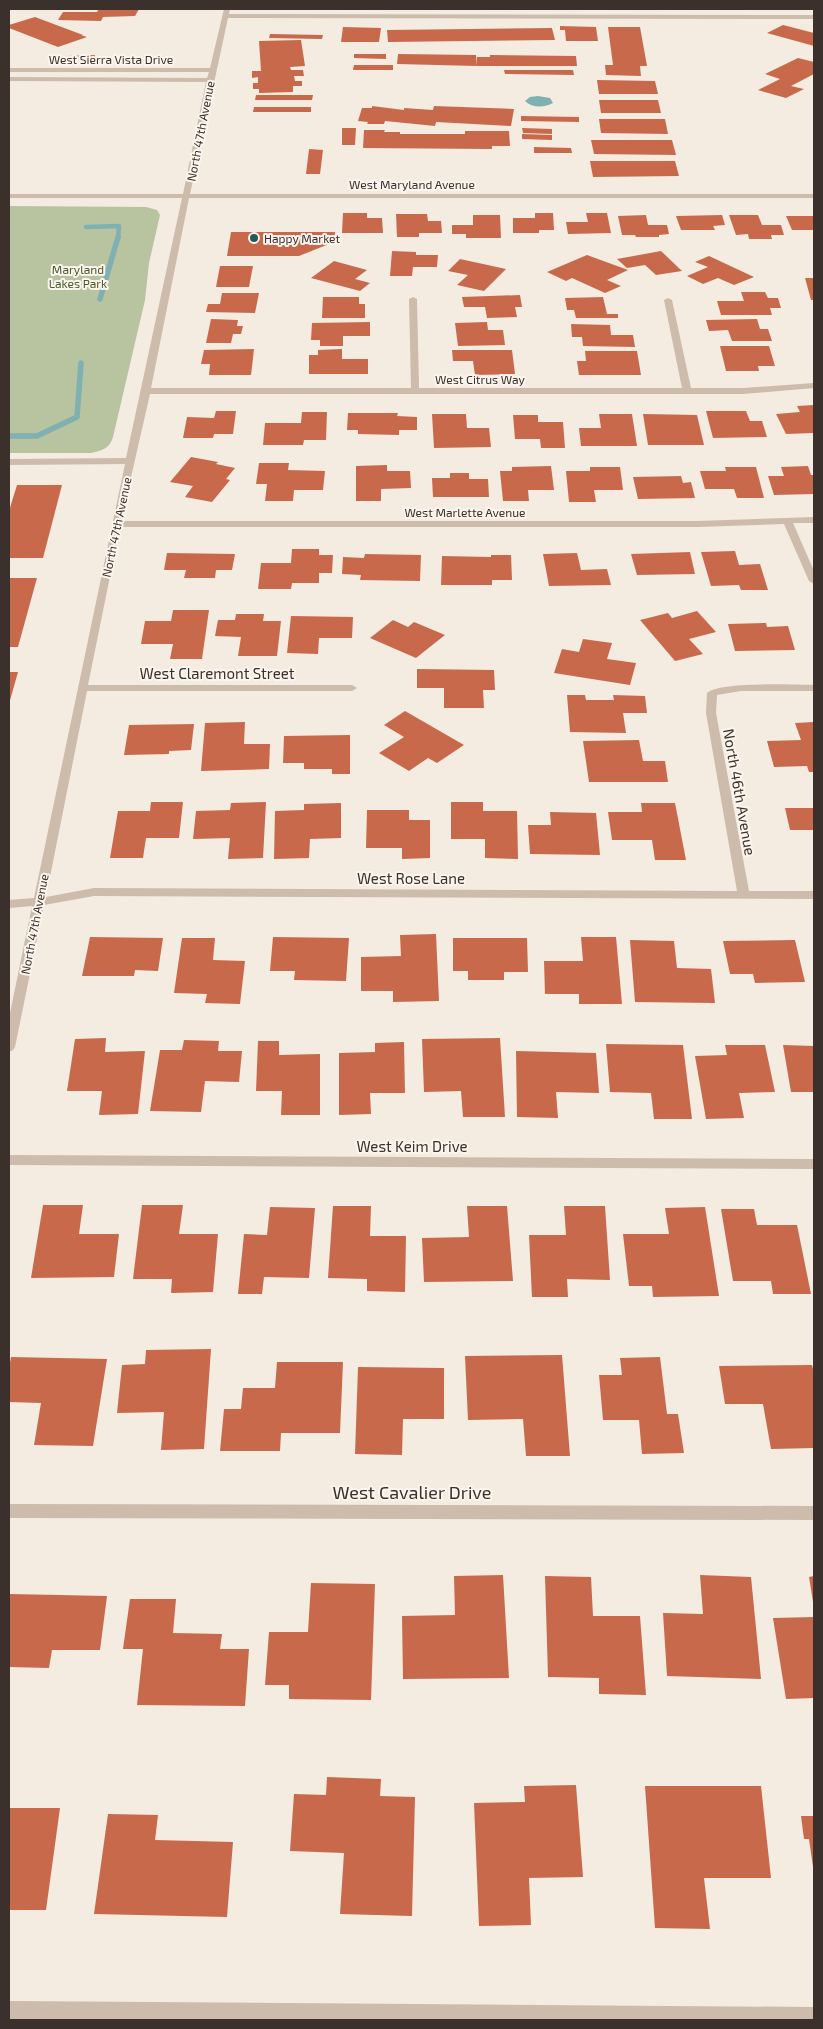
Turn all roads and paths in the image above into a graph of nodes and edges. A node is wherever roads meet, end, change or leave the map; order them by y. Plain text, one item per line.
1 (227, 9) edge
2 (226, 16) junction
3 (814, 17) edge
4 (9, 70) edge
5 (213, 70) junction
6 (9, 79) edge
7 (210, 80) junction
8 (9, 196) edge
9 (187, 196) junction
10 (814, 196) edge
11 (413, 299) dead end
12 (668, 300) dead end
13 (814, 386) edge
14 (146, 391) junction
15 (687, 391) junction
16 (415, 392) junction
17 (9, 462) edge
18 (130, 462) junction
19 (814, 520) edge
20 (788, 522) junction
21 (116, 524) junction
22 (814, 581) edge
23 (82, 688) junction
24 (352, 688) dead end
25 (814, 688) edge
26 (814, 895) edge
27 (744, 896) junction
28 (38, 902) junction
29 (9, 904) edge
30 (9, 1047) edge
31 (9, 1160) edge
32 (814, 1164) edge
33 (9, 1512) edge
34 (814, 1513) edge
35 (9, 2011) edge
36 (814, 2017) edge

1 - 2 street, North 47th Avenue
2 - 3 street
2 - 5 street, North 47th Avenue
4 - 5 street, West Sierra Vista Drive
5 - 7 street, North 47th Avenue
6 - 7 street, West Sierra Vista Drive
7 - 9 street, North 47th Avenue
8 - 9 street, West Maryland Avenue
9 - 10 street, West Maryland Avenue
9 - 14 street, North 47th Avenue
11 - 16 street
12 - 15 street
13 - 15 street, West Citrus Way
14 - 16 street, West Citrus Way
14 - 18 street, North 47th Avenue
15 - 16 street, West Citrus Way
17 - 18 street
18 - 21 street, North 47th Avenue
19 - 20 street, West Marlette Avenue
20 - 21 street, West Marlette Avenue
20 - 22 street
21 - 23 street, North 47th Avenue
23 - 24 street, West Claremont Street
23 - 28 street, North 47th Avenue
25 - 27 street, North 46th Avenue
26 - 27 street, West Rose Lane
27 - 28 street, West Rose Lane
28 - 29 street, West Rose Lane
28 - 30 street, North 47th Avenue
31 - 32 street, West Keim Drive
33 - 34 street, West Cavalier Drive
35 - 36 street

